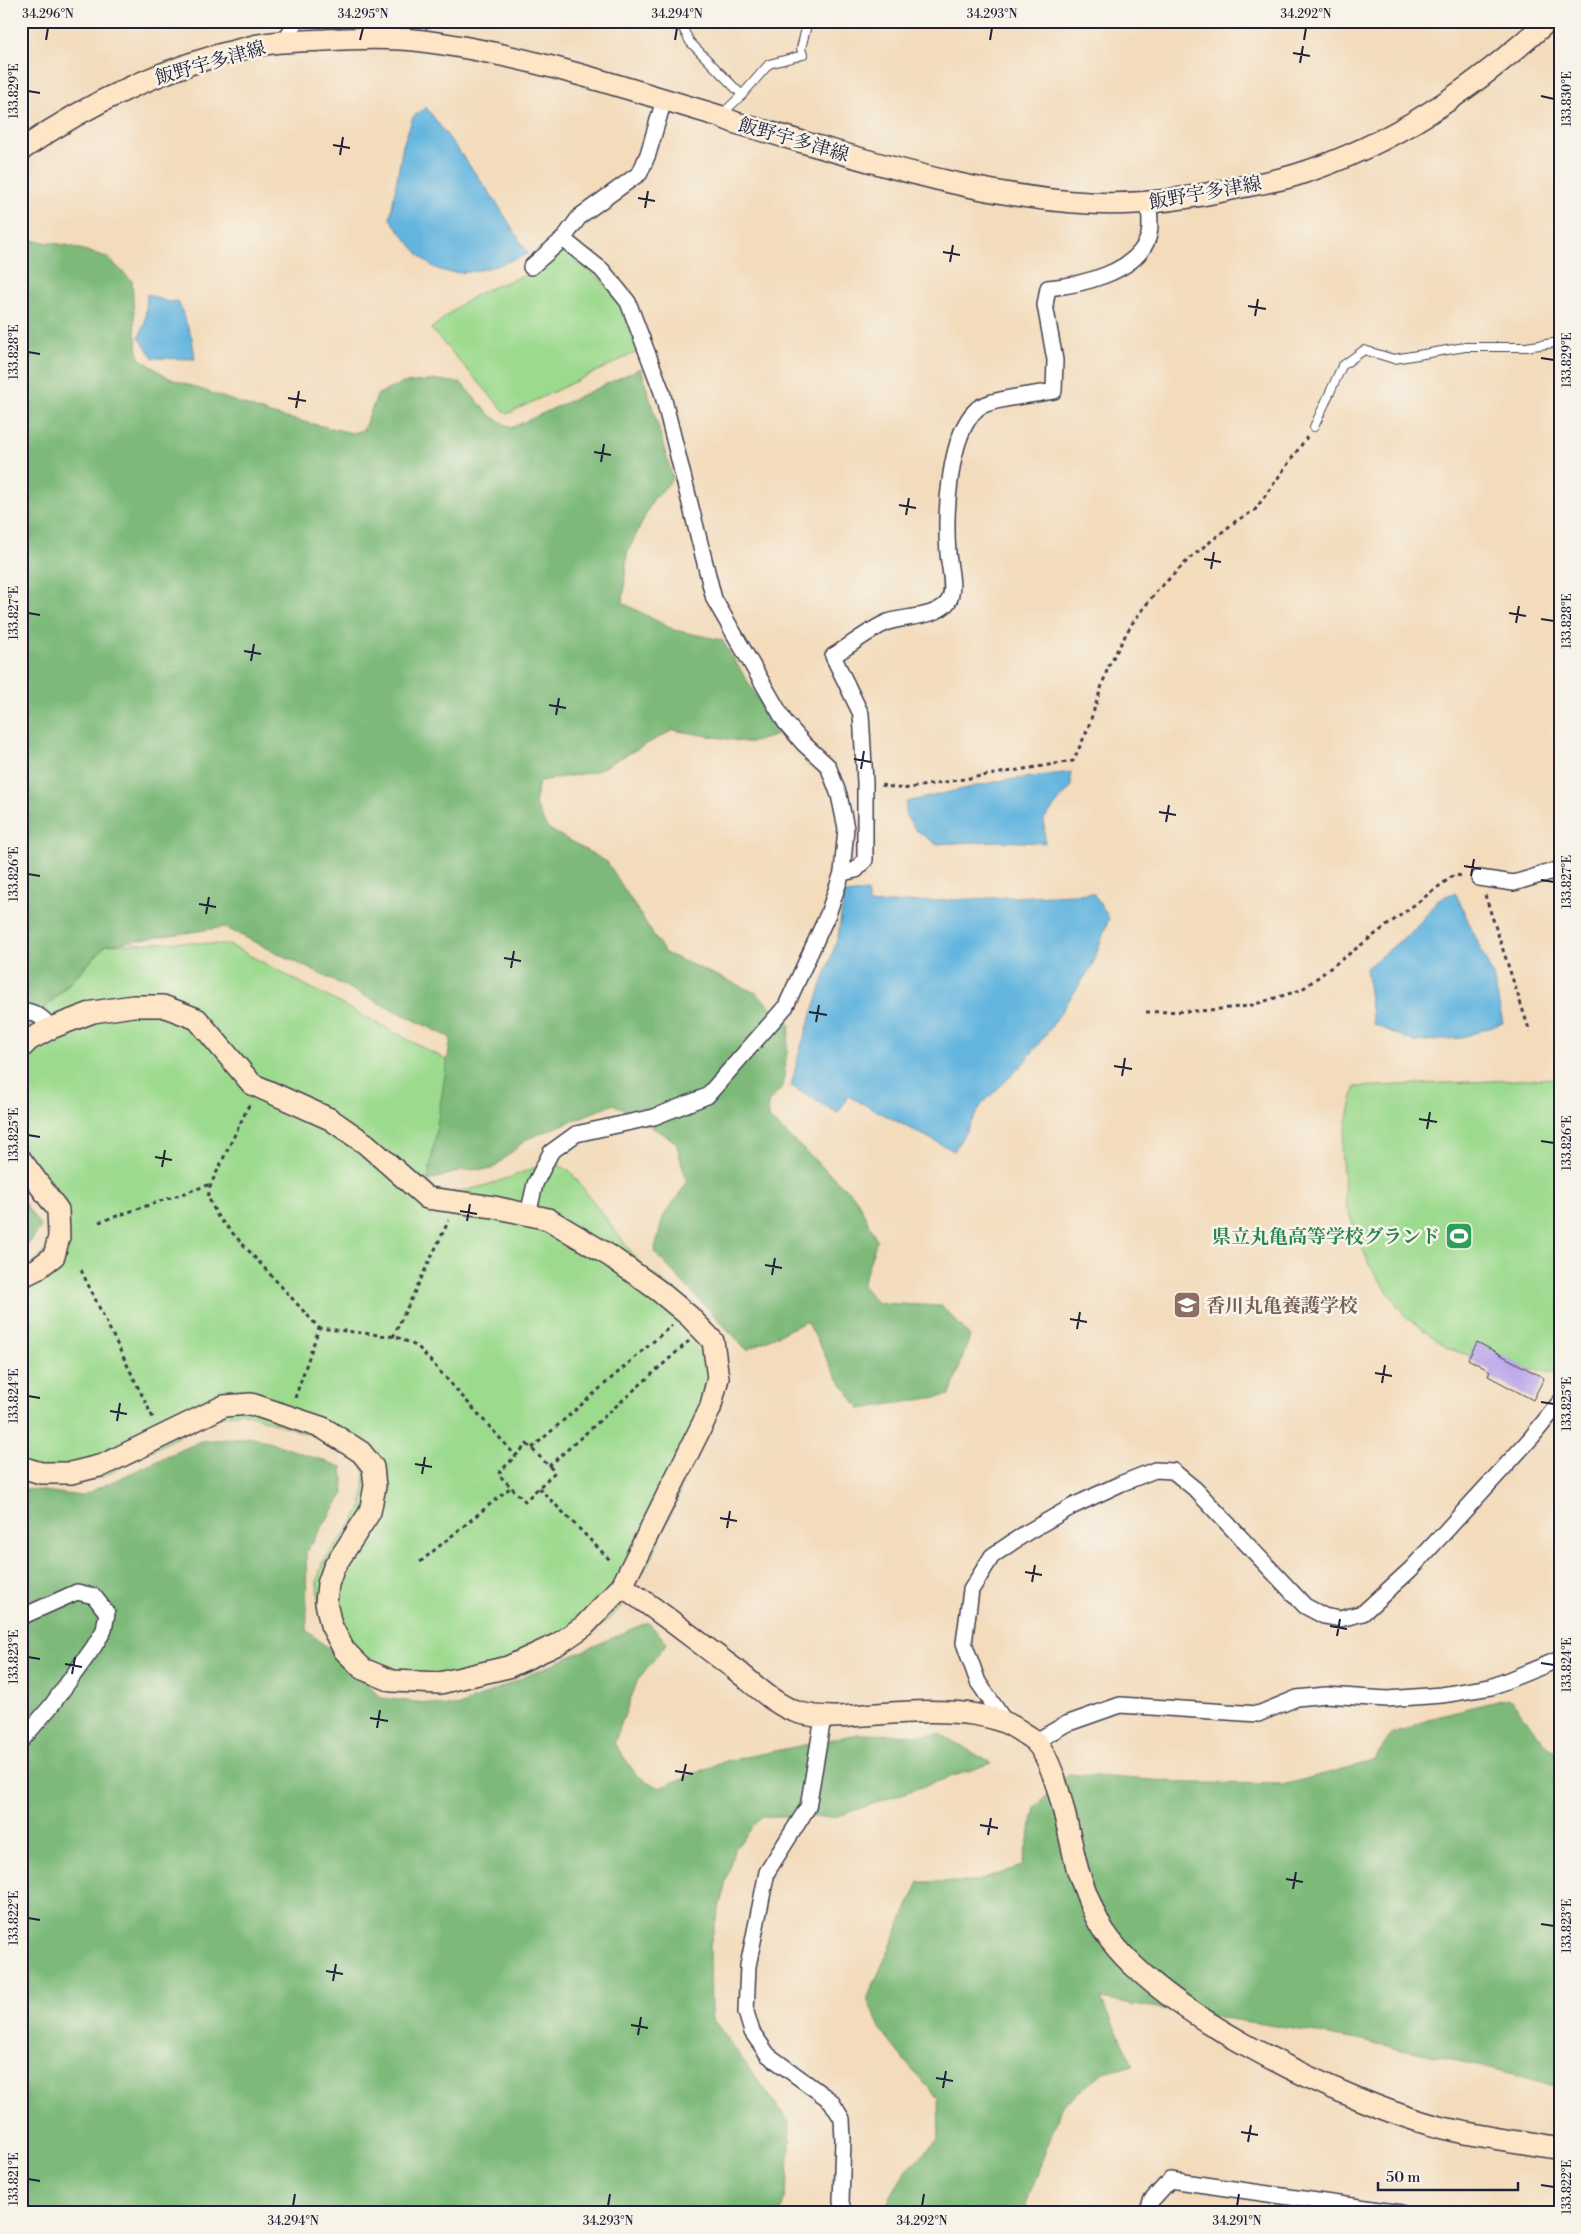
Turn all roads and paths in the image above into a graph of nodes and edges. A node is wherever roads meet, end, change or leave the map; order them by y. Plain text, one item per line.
1 (295, 21) edge
2 (679, 21) edge
3 (808, 21) edge
4 (1548, 21) edge
5 (286, 42) junction
6 (742, 95) junction
7 (664, 100) junction
8 (719, 116) junction
9 (21, 150) edge
10 (1149, 203) junction
11 (563, 239) junction
12 (530, 267) dead end
13 (1560, 342) edge
14 (1314, 427) joint
15 (865, 782) junction
16 (1560, 869) edge
17 (842, 873) junction
18 (1479, 878) junction
19 (21, 1010) edge
20 (1146, 1012) dead end
21 (51, 1028) junction
22 (1530, 1032) dead end
23 (21, 1048) edge
24 (258, 1087) junction
25 (21, 1160) edge
26 (211, 1184) junction
27 (458, 1202) junction
28 (528, 1215) junction
29 (98, 1222) dead end
30 (81, 1270) dead end
31 (21, 1277) edge
32 (686, 1313) junction
33 (319, 1328) junction
34 (702, 1329) junction
35 (393, 1337) junction
36 (1560, 1402) edge
37 (290, 1417) junction
38 (162, 1436) junction
39 (532, 1448) junction
40 (516, 1456) junction
41 (549, 1466) junction
42 (21, 1467) edge
43 (511, 1487) junction
44 (539, 1488) junction
45 (420, 1562) dead end
46 (624, 1581) junction
47 (21, 1617) edge
48 (1560, 1659) edge
49 (823, 1718) junction
50 (1006, 1723) junction
51 (21, 1741) edge
52 (1036, 1741) junction
53 (1560, 2149) edge
54 (844, 2213) edge
55 (1147, 2213) edge
56 (1401, 2213) edge

1 - 5 street
2 - 6 lane
3 - 6 lane
4 - 10 street, 飯野宇多津線
5 - 7 street, 飯野宇多津線
5 - 9 street, 飯野宇多津線
6 - 8 lane
7 - 8 street, 飯野宇多津線
7 - 11 street
8 - 10 street, 飯野宇多津線
10 - 15 street
11 - 12 street
11 - 17 street
13 - 14 lane
14 - 15 path
15 - 17 street
16 - 18 street
17 - 28 street
18 - 20 path
18 - 22 path
19 - 21 street
21 - 23 street
21 - 24 street
24 - 26 path
24 - 27 street
25 - 31 street
26 - 29 path
26 - 33 path
27 - 28 street
27 - 35 path
28 - 32 street
30 - 38 path
32 - 34 street
32 - 39 path
33 - 35 path
33 - 37 path
34 - 41 path
34 - 46 street
35 - 40 path
36 - 50 street
37 - 38 street
37 - 46 street
38 - 42 street
39 - 40 path
39 - 41 path
40 - 43 path
41 - 44 path
43 - 44 path
43 - 45 path
44 - 46 path
46 - 49 street
47 - 51 street
48 - 52 street
49 - 50 street
49 - 54 street
50 - 52 street
52 - 53 street
55 - 56 street

